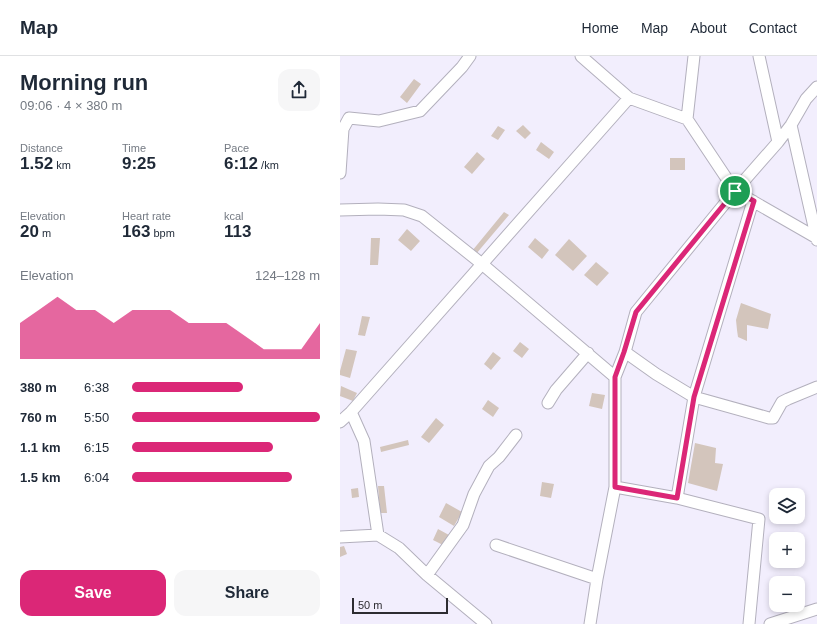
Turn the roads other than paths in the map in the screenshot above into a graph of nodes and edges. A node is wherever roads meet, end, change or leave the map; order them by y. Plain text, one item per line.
1 (470, 56) edge
2 (581, 56) edge
3 (694, 56) edge
4 (759, 56) edge
5 (817, 87) edge
6 (629, 98) junction
7 (687, 119) junction
8 (791, 124) junction
9 (778, 142) junction
10 (340, 173) edge
11 (735, 191) junction
12 (754, 201) junction
13 (340, 210) edge
14 (817, 239) edge
15 (482, 264) junction
16 (624, 352) junction
17 (588, 353) junction
18 (615, 377) junction
19 (817, 387) edge
20 (694, 397) junction
21 (548, 403) dead end
22 (351, 412) junction
23 (340, 422) edge
24 (516, 435) dead end
25 (615, 487) junction
26 (677, 498) junction
27 (378, 536) junction
28 (340, 537) edge
29 (496, 545) dead end
30 (427, 575) junction
31 (597, 579) junction
32 (817, 609) edge
33 (486, 624) edge
34 (590, 624) edge
35 (749, 624) edge
36 (770, 624) edge

1 - 10 street
2 - 6 street
3 - 7 street
4 - 9 street
5 - 8 street
6 - 7 street
6 - 15 street
7 - 11 street
8 - 9 street
8 - 14 street
9 - 11 street
11 - 12 street
11 - 16 street
12 - 14 street
12 - 20 street
13 - 15 street
15 - 17 street
15 - 22 street
16 - 18 street
16 - 20 street
17 - 18 street
17 - 21 street
18 - 25 street
19 - 20 street
20 - 26 street
22 - 23 street
22 - 27 street
24 - 30 street
25 - 26 street
25 - 31 street
26 - 35 street
27 - 28 street
27 - 30 street
29 - 31 street
30 - 33 street
31 - 34 street
32 - 36 street

